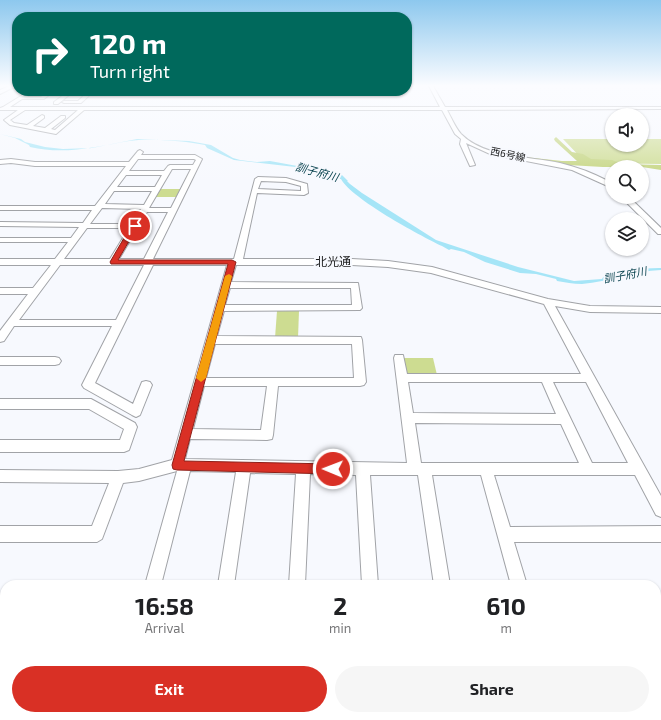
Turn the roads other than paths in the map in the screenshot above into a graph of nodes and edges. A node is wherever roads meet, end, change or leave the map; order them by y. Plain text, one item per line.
1 (8, 120) edge
2 (38, 120) edge
3 (59, 120) edge
4 (71, 120) edge
5 (450, 120) edge
6 (28, 127) junction
7 (45, 131) junction
8 (464, 139) junction
9 (5, 154) dead end
10 (11, 161) junction
11 (0, 162) edge
12 (131, 164) junction
13 (472, 165) dead end
14 (195, 167) junction
15 (124, 173) junction
16 (166, 173) junction
17 (605, 182) edge
18 (112, 189) junction
19 (156, 189) junction
20 (254, 191) junction
21 (632, 204) edge
22 (99, 207) junction
23 (0, 208) edge
24 (145, 208) junction
25 (173, 210) junction
26 (0, 224) edge
27 (85, 225) junction
28 (135, 226) junction
29 (661, 232) edge
30 (0, 240) edge
31 (74, 240) junction
32 (0, 262) edge
33 (57, 262) junction
34 (113, 262) junction
35 (149, 262) junction
36 (235, 262) junction
37 (226, 285) junction
38 (0, 291) edge
39 (35, 291) junction
40 (548, 302) junction
41 (219, 308) junction
42 (661, 310) edge
43 (12, 322) junction
44 (119, 323) junction
45 (0, 338) edge
46 (211, 340) junction
47 (399, 358) dead end
48 (54, 361) dead end
49 (0, 362) edge
50 (402, 378) junction
51 (546, 378) junction
52 (588, 378) junction
53 (200, 382) junction
54 (273, 383) junction
55 (146, 385) dead end
56 (0, 404) edge
57 (408, 418) junction
58 (566, 420) junction
59 (185, 434) junction
60 (0, 446) edge
61 (181, 465) junction
62 (244, 467) junction
63 (303, 468) junction
64 (588, 468) junction
65 (363, 469) junction
66 (638, 469) junction
67 (419, 470) junction
68 (486, 470) junction
69 (0, 476) edge
70 (118, 476) junction
71 (661, 510) edge
72 (0, 534) edge
73 (661, 534) edge
74 (504, 535) junction
75 (154, 580) edge
76 (227, 580) edge
77 (297, 580) edge
78 (370, 580) edge
79 (441, 580) edge
80 (518, 580) edge

1 - 6 street
2 - 6 street
3 - 7 street
4 - 7 street
5 - 8 street, 西6号線
6 - 7 street
8 - 13 street
8 - 17 street, 西6号線
9 - 10 street
10 - 11 street
10 - 12 street
12 - 14 street
12 - 15 street
14 - 16 street
14 - 25 street
15 - 16 street
15 - 18 street
16 - 19 street
18 - 19 street
18 - 22 street
19 - 24 street
20 - 20 street
20 - 36 street
21 - 29 street
22 - 23 street
22 - 24 street
22 - 27 street
24 - 25 street
24 - 28 street
25 - 35 street
26 - 27 street
27 - 28 street
27 - 31 street
28 - 34 street
30 - 31 street
31 - 33 street
32 - 33 street, 北光通
33 - 34 street, 北光通
33 - 39 street
34 - 35 street, 北光通
35 - 36 street, 北光通
35 - 44 street
36 - 37 street
36 - 40 street, 北光通
37 - 41 street
37 - 41 street
38 - 39 street
39 - 43 street
40 - 42 street, 北光通
40 - 52 street
41 - 46 street
43 - 44 street
43 - 45 street
44 - 55 street
46 - 53 street
46 - 54 street
47 - 50 street
48 - 49 street
50 - 51 street
50 - 57 street
51 - 52 street
51 - 58 street
52 - 66 street
53 - 54 street
53 - 59 street
54 - 59 street
56 - 60 street
57 - 58 street
57 - 67 street
58 - 64 street
59 - 61 street
61 - 62 street
61 - 70 street
61 - 75 street
62 - 63 street
62 - 76 street
63 - 65 street
63 - 77 street
64 - 66 street
64 - 68 street
65 - 67 street
65 - 78 street
66 - 71 street
67 - 68 street
67 - 79 street
68 - 74 street
69 - 70 street
70 - 72 street
73 - 74 street
74 - 80 street

